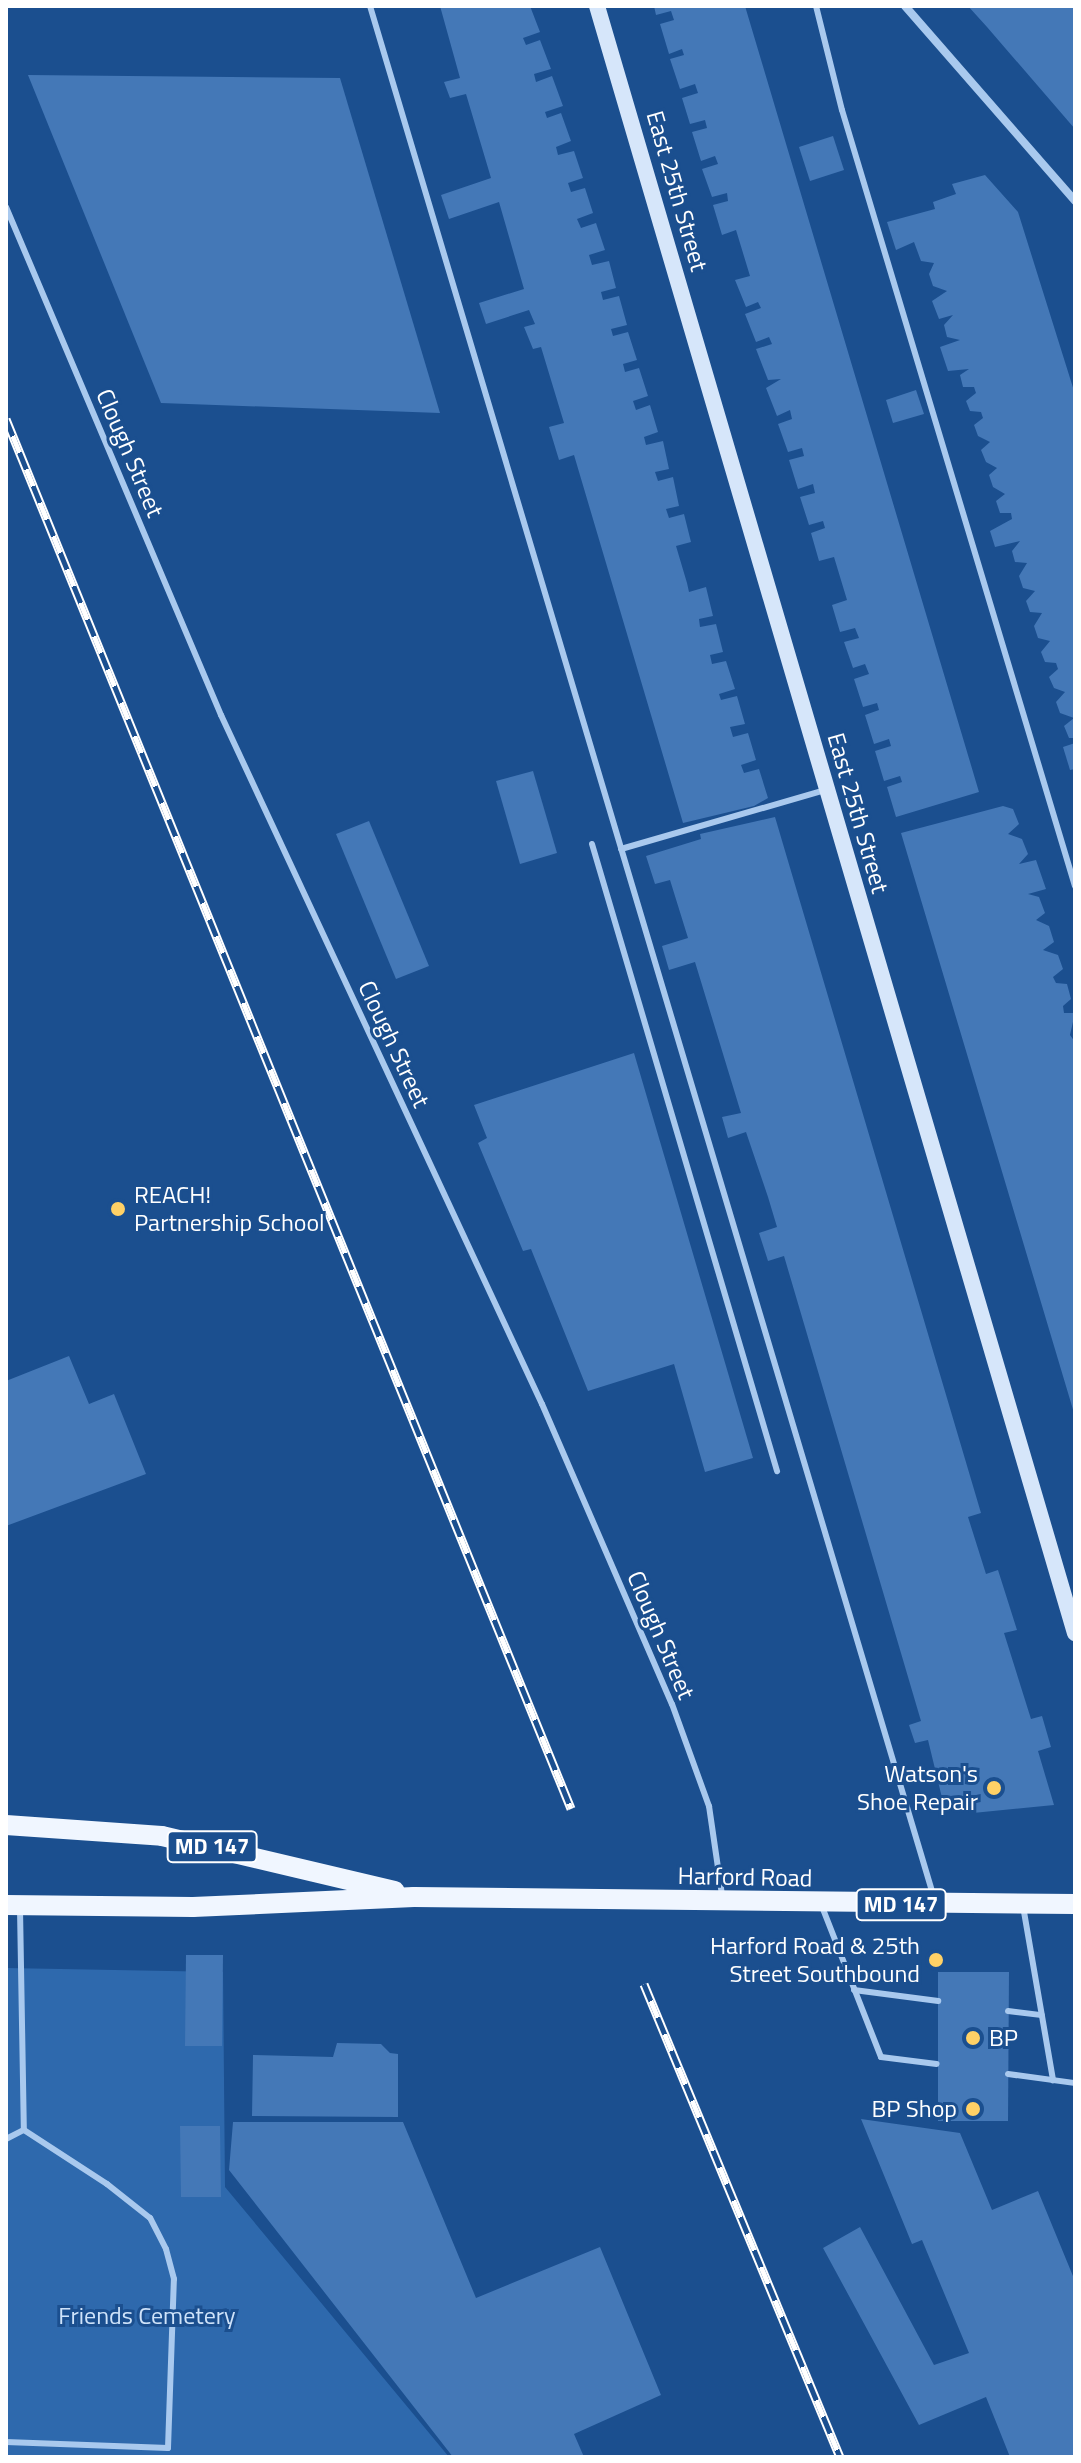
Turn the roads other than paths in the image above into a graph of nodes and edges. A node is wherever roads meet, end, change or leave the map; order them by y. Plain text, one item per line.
1 (370, 6) edge
2 (597, 6) edge
3 (816, 6) edge
4 (905, 6) edge
5 (1073, 199) edge
6 (6, 207) edge
7 (1075, 209) edge
8 (826, 790) junction
9 (592, 844) dead end
10 (621, 849) junction
11 (1075, 886) edge
12 (777, 1471) dead end
13 (1074, 1629) edge
14 (6, 1825) edge
15 (414, 1897) junction
16 (723, 1903) junction
17 (821, 1904) junction
18 (1023, 1904) junction
19 (1075, 1904) edge
20 (13, 1905) edge
21 (936, 1905) junction
22 (854, 1990) junction
23 (938, 2001) dead end
24 (1008, 2011) dead end
25 (1042, 2015) junction
26 (937, 2064) dead end
27 (1008, 2074) dead end
28 (1053, 2080) junction
29 (1075, 2083) edge
30 (24, 2130) junction
31 (6, 2139) edge
32 (6, 2442) edge

1 - 10 lane
2 - 8 main road, East 25th Street
3 - 11 lane
4 - 5 street
5 - 7 street
6 - 16 lane, Clough Street
8 - 10 lane
8 - 13 main road, East 25th Street
9 - 12 lane
10 - 21 lane
14 - 15 main road, Harford Road / MD 147
15 - 16 main road, Harford Road / MD 147
15 - 20 main road, Harford Road / MD 147
16 - 17 main road, Harford Road / MD 147
17 - 21 main road, Harford Road / MD 147
17 - 22 lane
18 - 19 main road, Harford Road / MD 147
18 - 21 main road, Harford Road / MD 147
18 - 25 lane
20 - 30 lane
22 - 23 lane
22 - 26 lane
24 - 25 lane
25 - 28 lane
27 - 28 lane
28 - 29 lane
30 - 31 lane
30 - 32 lane

